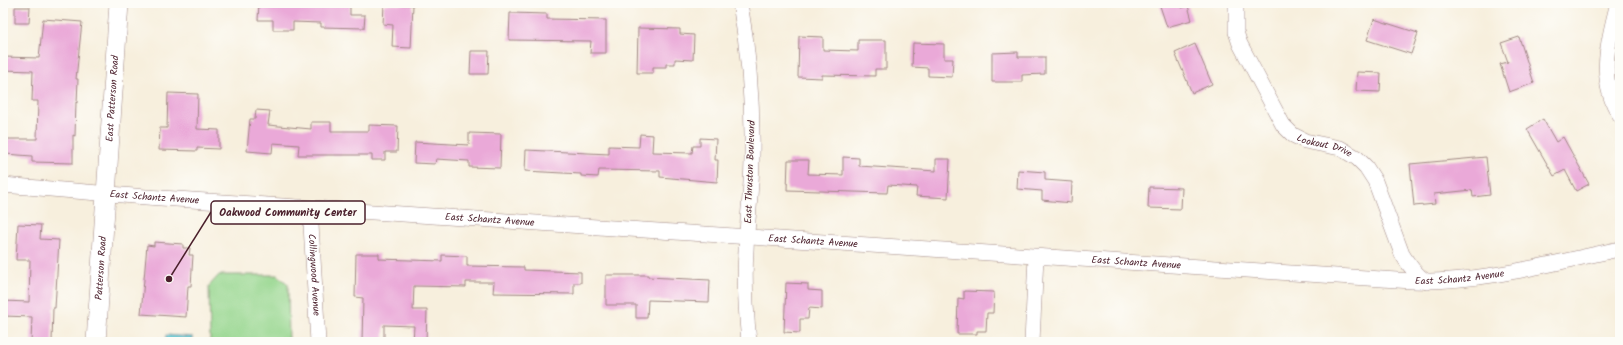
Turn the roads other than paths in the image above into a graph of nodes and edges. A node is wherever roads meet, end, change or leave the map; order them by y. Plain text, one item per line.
1 (119, 3) edge
2 (740, 3) edge
3 (1236, 3) edge
4 (1618, 3) edge
5 (1620, 115) edge
6 (3, 185) edge
7 (106, 194) junction
8 (310, 208) junction
9 (747, 237) junction
10 (1620, 248) edge
11 (1036, 257) junction
12 (1427, 282) junction
13 (96, 342) edge
14 (318, 342) edge
15 (749, 342) edge
16 (1032, 342) edge

1 - 7 main road, East Patterson Road
2 - 9 street, East Thruston Boulevard
3 - 12 street, Lookout Drive
4 - 5 street
6 - 7 street, East Schantz Avenue
7 - 8 street, East Schantz Avenue
7 - 13 main road, Patterson Road
8 - 9 street, East Schantz Avenue
8 - 14 street, Collingwood Avenue
9 - 11 street, East Schantz Avenue
9 - 15 street, East Thruston Boulevard
10 - 12 street, East Schantz Avenue
11 - 12 street, East Schantz Avenue
11 - 16 street

